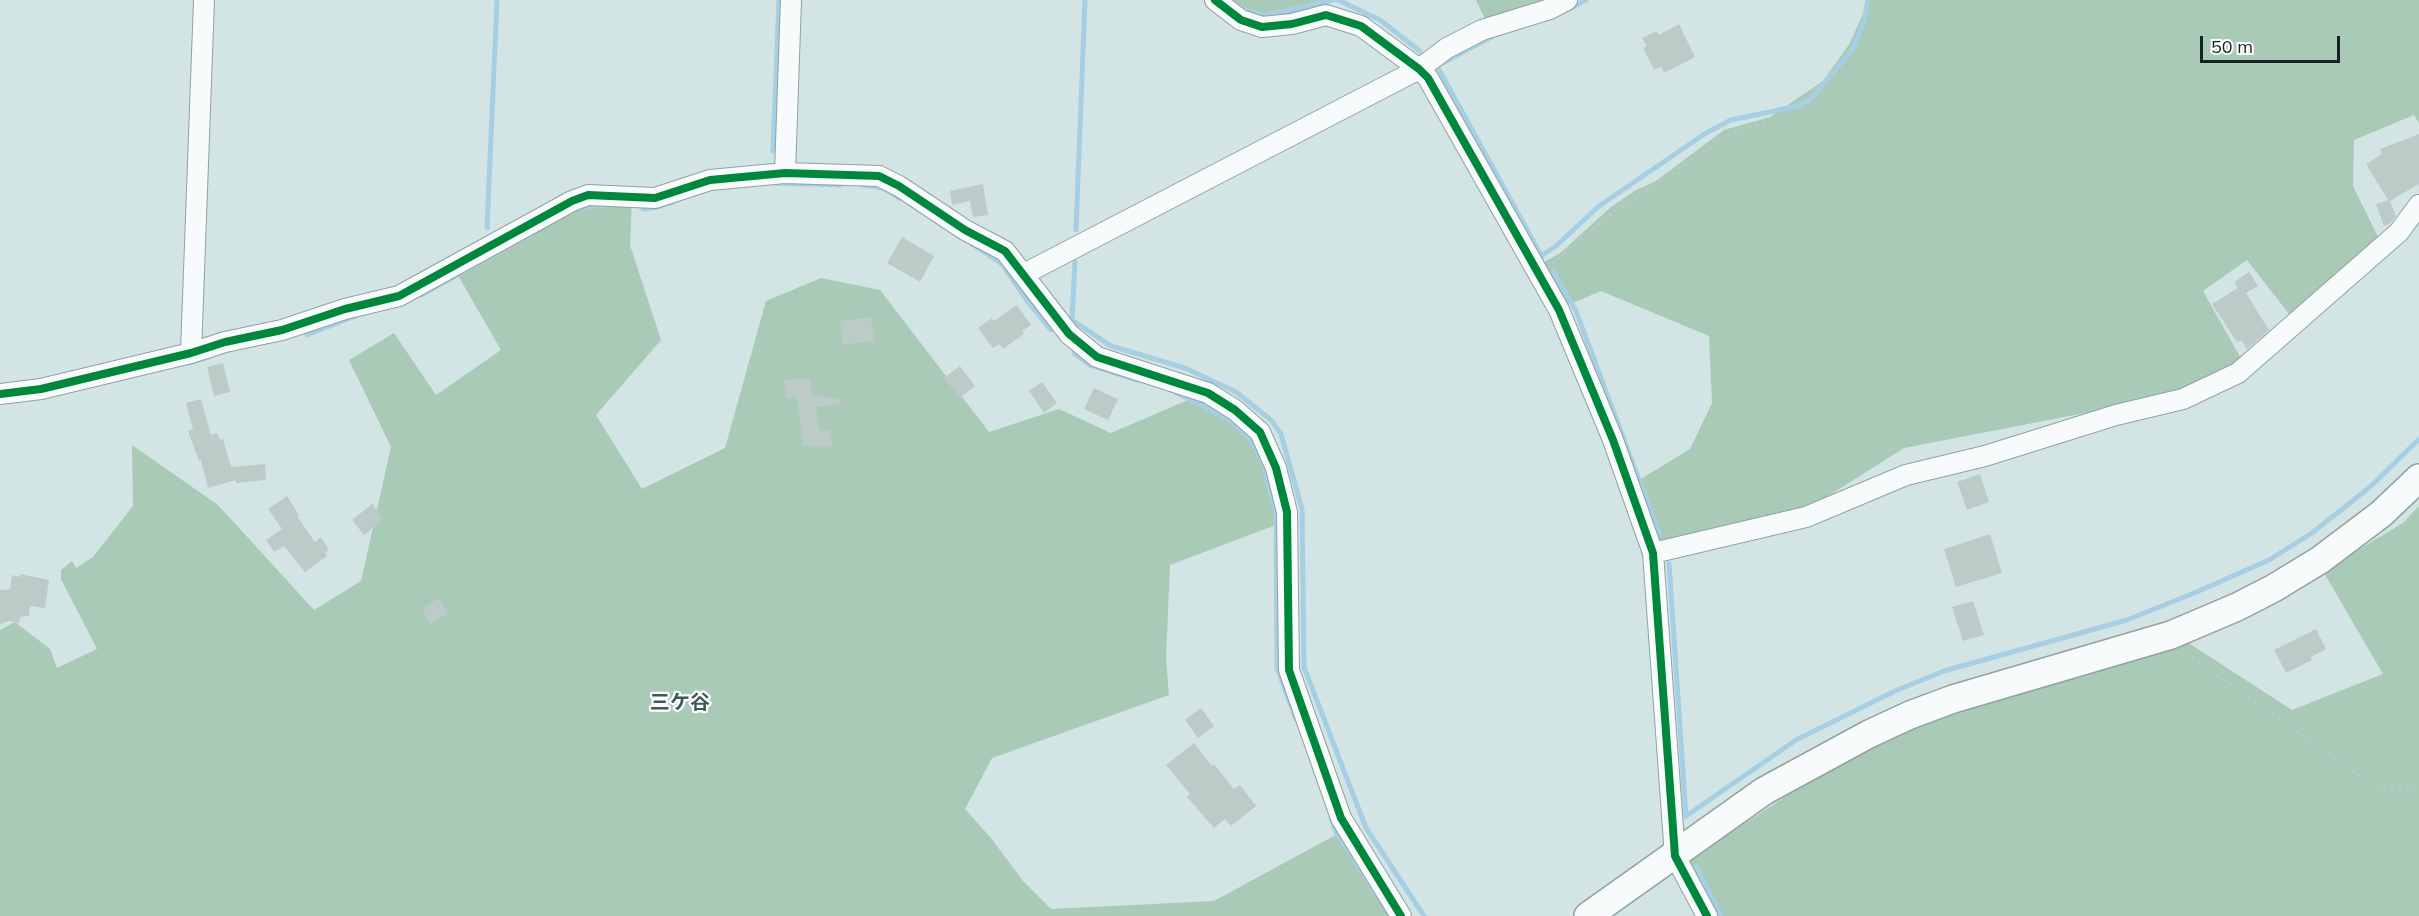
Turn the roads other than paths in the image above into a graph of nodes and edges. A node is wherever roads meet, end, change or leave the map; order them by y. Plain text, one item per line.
1 (204, 0) edge
2 (791, 0) edge
3 (1215, 0) edge
4 (1567, 0) edge
5 (1419, 69) junction
6 (785, 173) junction
7 (2419, 205) edge
8 (1024, 274) junction
9 (191, 353) junction
10 (0, 393) edge
11 (2419, 478) edge
12 (1653, 553) junction
13 (1675, 855) junction
14 (1401, 916) edge
15 (1588, 916) edge
16 (1707, 916) edge

1 - 9 street
2 - 6 street
3 - 5 street
4 - 5 street
5 - 8 street
5 - 12 street
6 - 8 street
6 - 9 street
7 - 12 street
8 - 14 street
9 - 10 street
11 - 13 street
12 - 13 street
13 - 15 street
13 - 16 street

